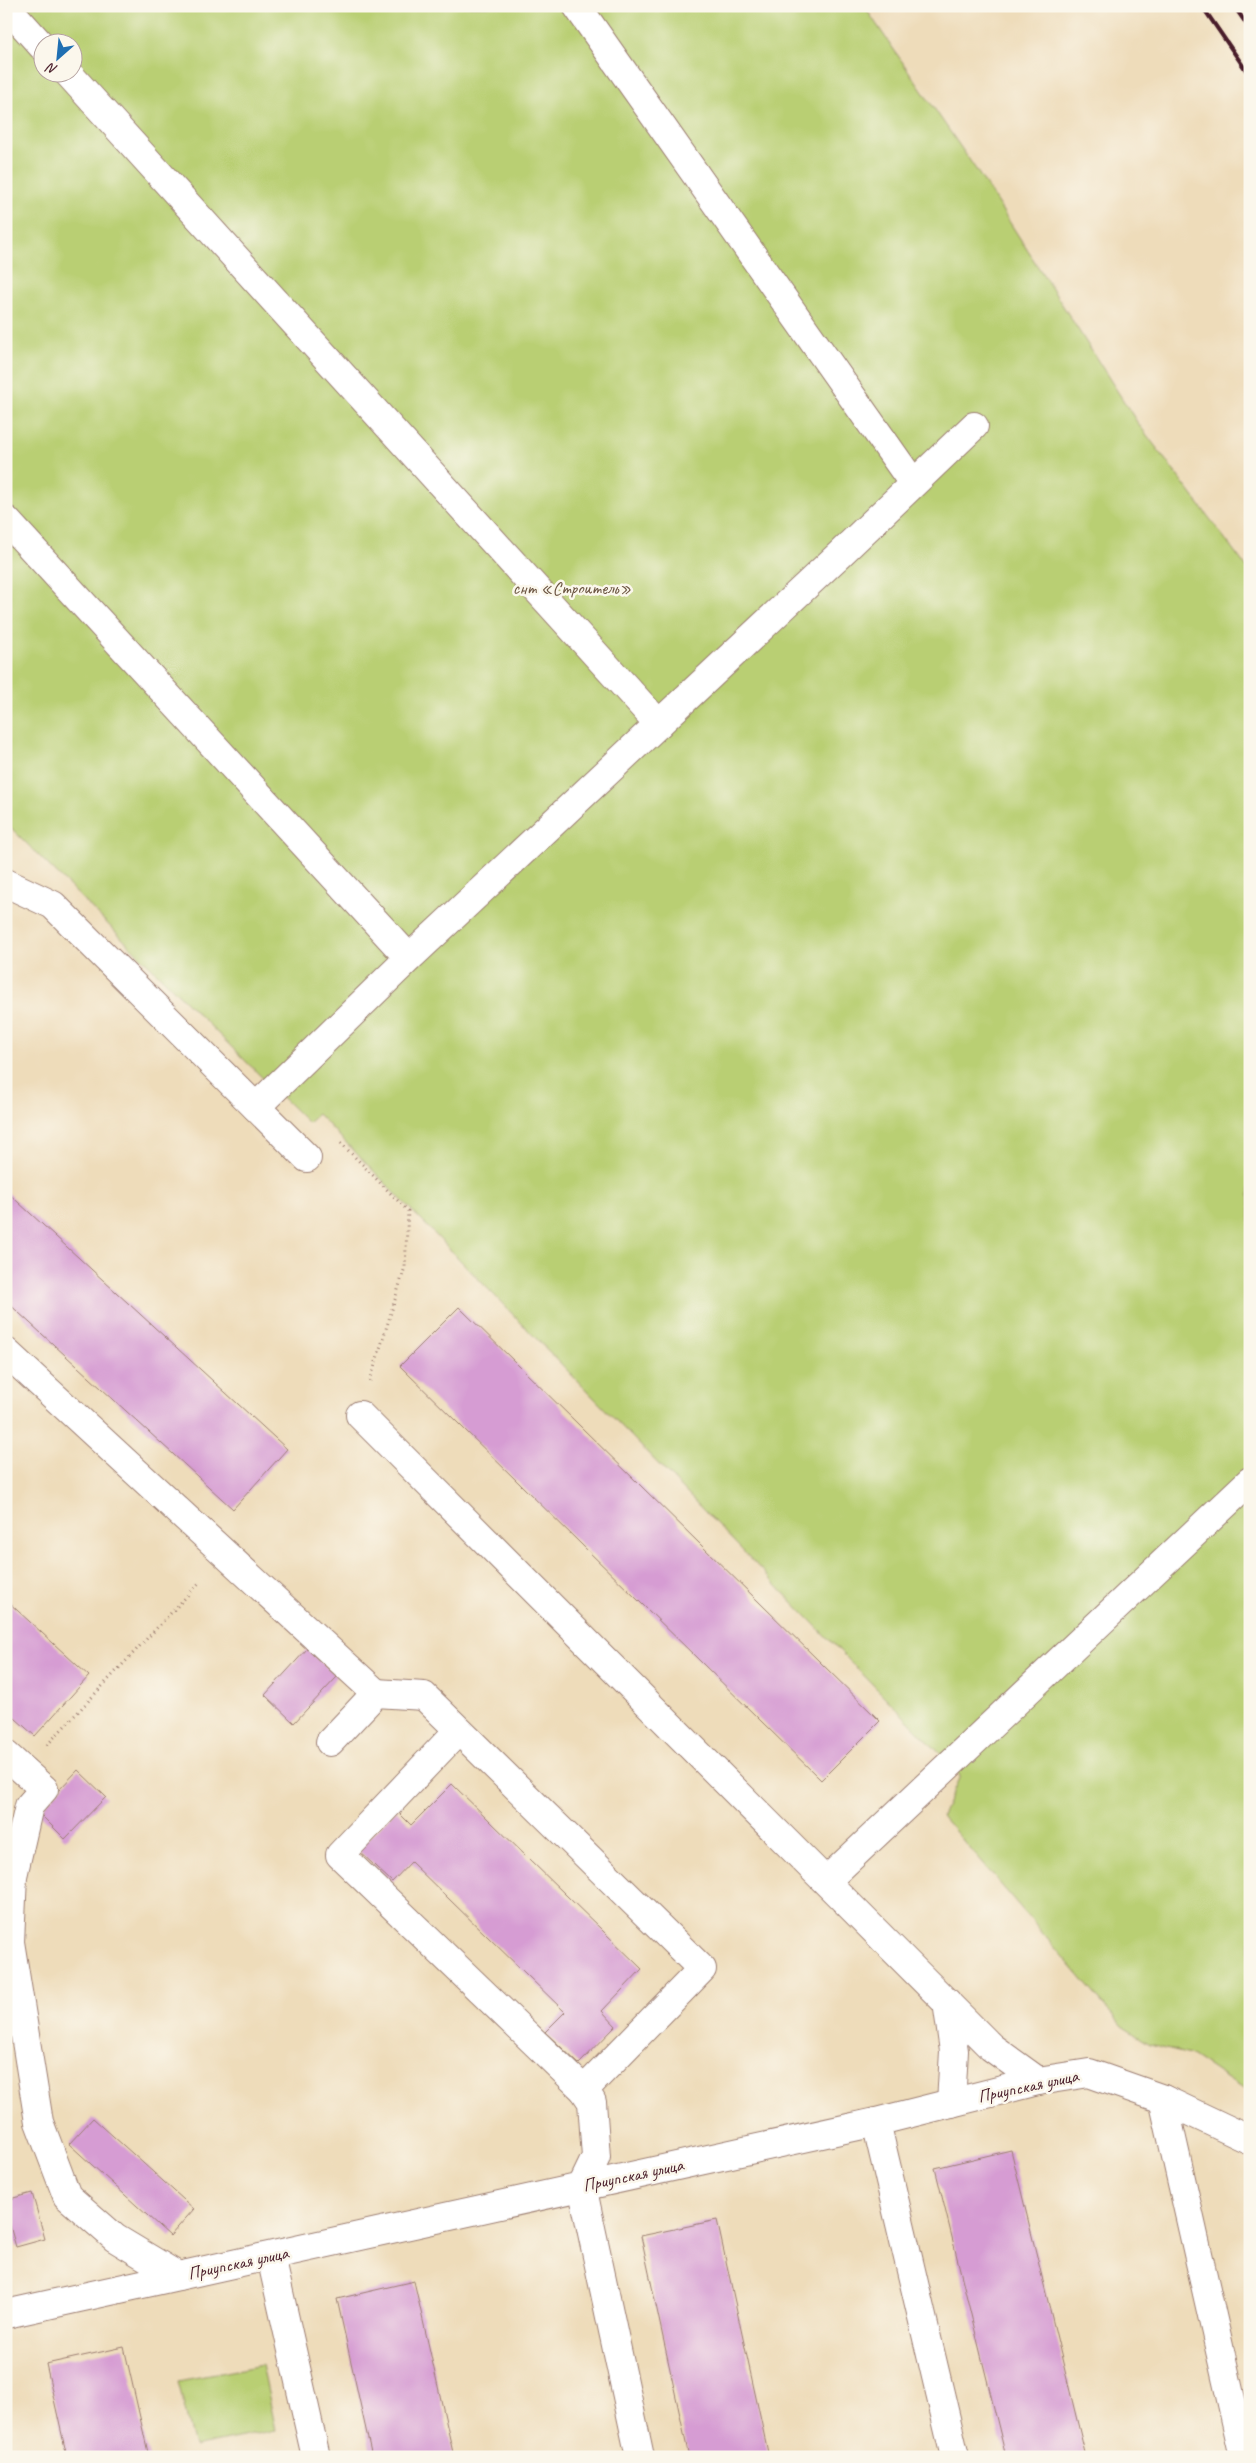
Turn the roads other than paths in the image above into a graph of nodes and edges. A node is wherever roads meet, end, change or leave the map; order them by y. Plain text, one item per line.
1 (6, 6) edge
2 (577, 6) edge
3 (32, 35) edge
4 (75, 82) edge
5 (974, 426) dead end
6 (913, 483) junction
7 (6, 520) edge
8 (659, 724) junction
9 (6, 883) edge
10 (409, 958) junction
11 (256, 1108) junction
12 (307, 1158) road end
13 (6, 1352) edge
14 (360, 1415) road end
15 (1250, 1481) edge
16 (376, 1693) junction
17 (458, 1731) junction
18 (330, 1742) dead end
19 (15, 1762) edge
20 (826, 1881) junction
21 (947, 2002) junction
22 (1038, 2081) junction
23 (584, 2090) junction
24 (1163, 2099) junction
25 (951, 2103) junction
26 (876, 2122) junction
27 (1250, 2140) edge
28 (582, 2186) junction
29 (271, 2257) junction
30 (178, 2276) junction
31 (6, 2314) edge
32 (316, 2457) edge
33 (640, 2457) edge
34 (956, 2457) edge
35 (1244, 2457) edge

1 - 3 street
2 - 6 street
4 - 8 street
5 - 6 street
6 - 8 street
7 - 10 street
8 - 10 street
9 - 11 street
10 - 11 street
11 - 12 street
13 - 16 street
14 - 20 street
15 - 20 street
16 - 17 street
16 - 18 street
17 - 23 street
17 - 23 street
19 - 30 street
20 - 21 street
21 - 22 street
21 - 25 street
22 - 24 street, Приупская улица
22 - 25 street, Приупская улица
23 - 28 street
24 - 27 street, Приупская улица
24 - 35 street
25 - 26 street, Приупская улица
26 - 28 street, Приупская улица
26 - 34 street
28 - 29 street, Приупская улица
28 - 33 street
29 - 30 street, Приупская улица
29 - 32 street
30 - 31 street, Приупская улица

